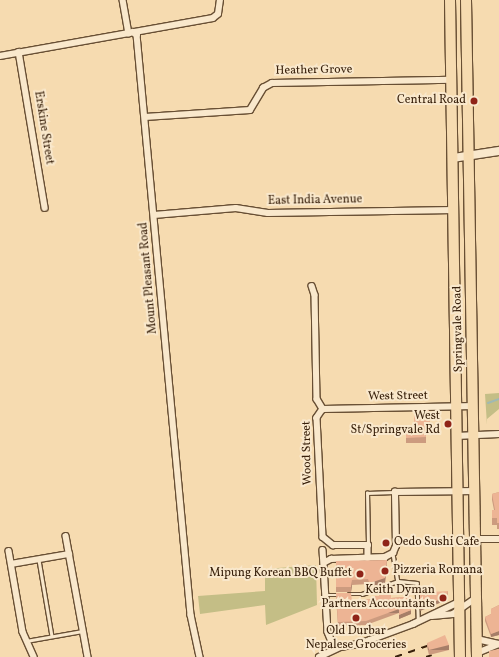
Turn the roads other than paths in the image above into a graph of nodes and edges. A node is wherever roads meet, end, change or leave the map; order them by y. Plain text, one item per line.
1 (123, 0) edge
2 (220, 0) edge
3 (450, 0) edge
4 (466, 0) edge
5 (131, 32) junction
6 (19, 52) junction
7 (0, 56) edge
8 (452, 80) junction
9 (145, 117) junction
10 (499, 151) edge
11 (469, 157) junction
12 (453, 158) junction
13 (45, 208) dead end
14 (454, 210) junction
15 (154, 215) junction
16 (312, 286) dead end
17 (456, 406) junction
18 (474, 406) junction
19 (323, 409) junction
20 (499, 434) edge
21 (475, 435) junction
22 (456, 436) junction
23 (457, 491) junction
24 (475, 491) junction
25 (395, 492) junction
26 (66, 536) dead end
27 (476, 539) junction
28 (499, 539) edge
29 (368, 545) junction
30 (323, 550) dead end
31 (9, 551) dead end
32 (393, 553) junction
33 (69, 554) junction
34 (368, 558) junction
35 (39, 560) junction
36 (325, 562) junction
37 (11, 564) junction
38 (398, 581) junction
39 (326, 595) junction
40 (477, 597) junction
41 (459, 605) junction
42 (418, 622) junction
43 (83, 631) junction
44 (52, 636) junction
45 (476, 639) junction
46 (26, 641) junction
47 (499, 644) edge
48 (335, 649) junction
49 (477, 655) edge
50 (34, 657) edge
51 (88, 657) edge
52 (200, 657) edge
53 (319, 657) edge
54 (460, 657) edge

1 - 5 street, Mount Pleasant Road
2 - 5 street
3 - 8 highway, Springvale Road
4 - 11 highway, Springvale Road
5 - 6 street
5 - 9 street, Mount Pleasant Road
6 - 7 street
6 - 13 street, Erskine Street
8 - 9 street, Heather Grove
8 - 12 highway, Springvale Road
9 - 15 street, Mount Pleasant Road
10 - 11 street
11 - 12 street
11 - 18 highway, Springvale Road
12 - 14 highway, Springvale Road
14 - 15 street, East India Avenue
14 - 17 highway, Springvale Road
15 - 52 street, Mount Pleasant Road
16 - 19 street, Wood Street
17 - 18 street, West Street
17 - 19 street, West Street
17 - 22 highway, Springvale Road
18 - 21 highway, Springvale Road
19 - 29 street, Wood Street
20 - 21 street
21 - 22 street
21 - 24 highway, Springvale Road
22 - 23 highway, Springvale Road
23 - 24 street
23 - 25 street
23 - 41 highway, Springvale Road
24 - 27 highway, Springvale Road
25 - 29 lane
25 - 32 street
26 - 33 street
27 - 28 street
27 - 40 highway, Springvale Road
29 - 34 street
30 - 36 street
31 - 37 street
32 - 34 street
32 - 38 lane
33 - 35 street
33 - 43 street
34 - 36 street
35 - 37 street
35 - 44 lane
36 - 39 street
37 - 46 street
38 - 39 lane
38 - 42 lane
39 - 48 street
40 - 41 street
40 - 45 highway, Springvale Road
41 - 42 street
41 - 54 highway, Springvale Road
42 - 48 street
43 - 44 lane
43 - 51 street
44 - 46 lane
45 - 47 street
45 - 49 highway, Springvale Road
46 - 50 street
47 - 49 street
48 - 53 street

